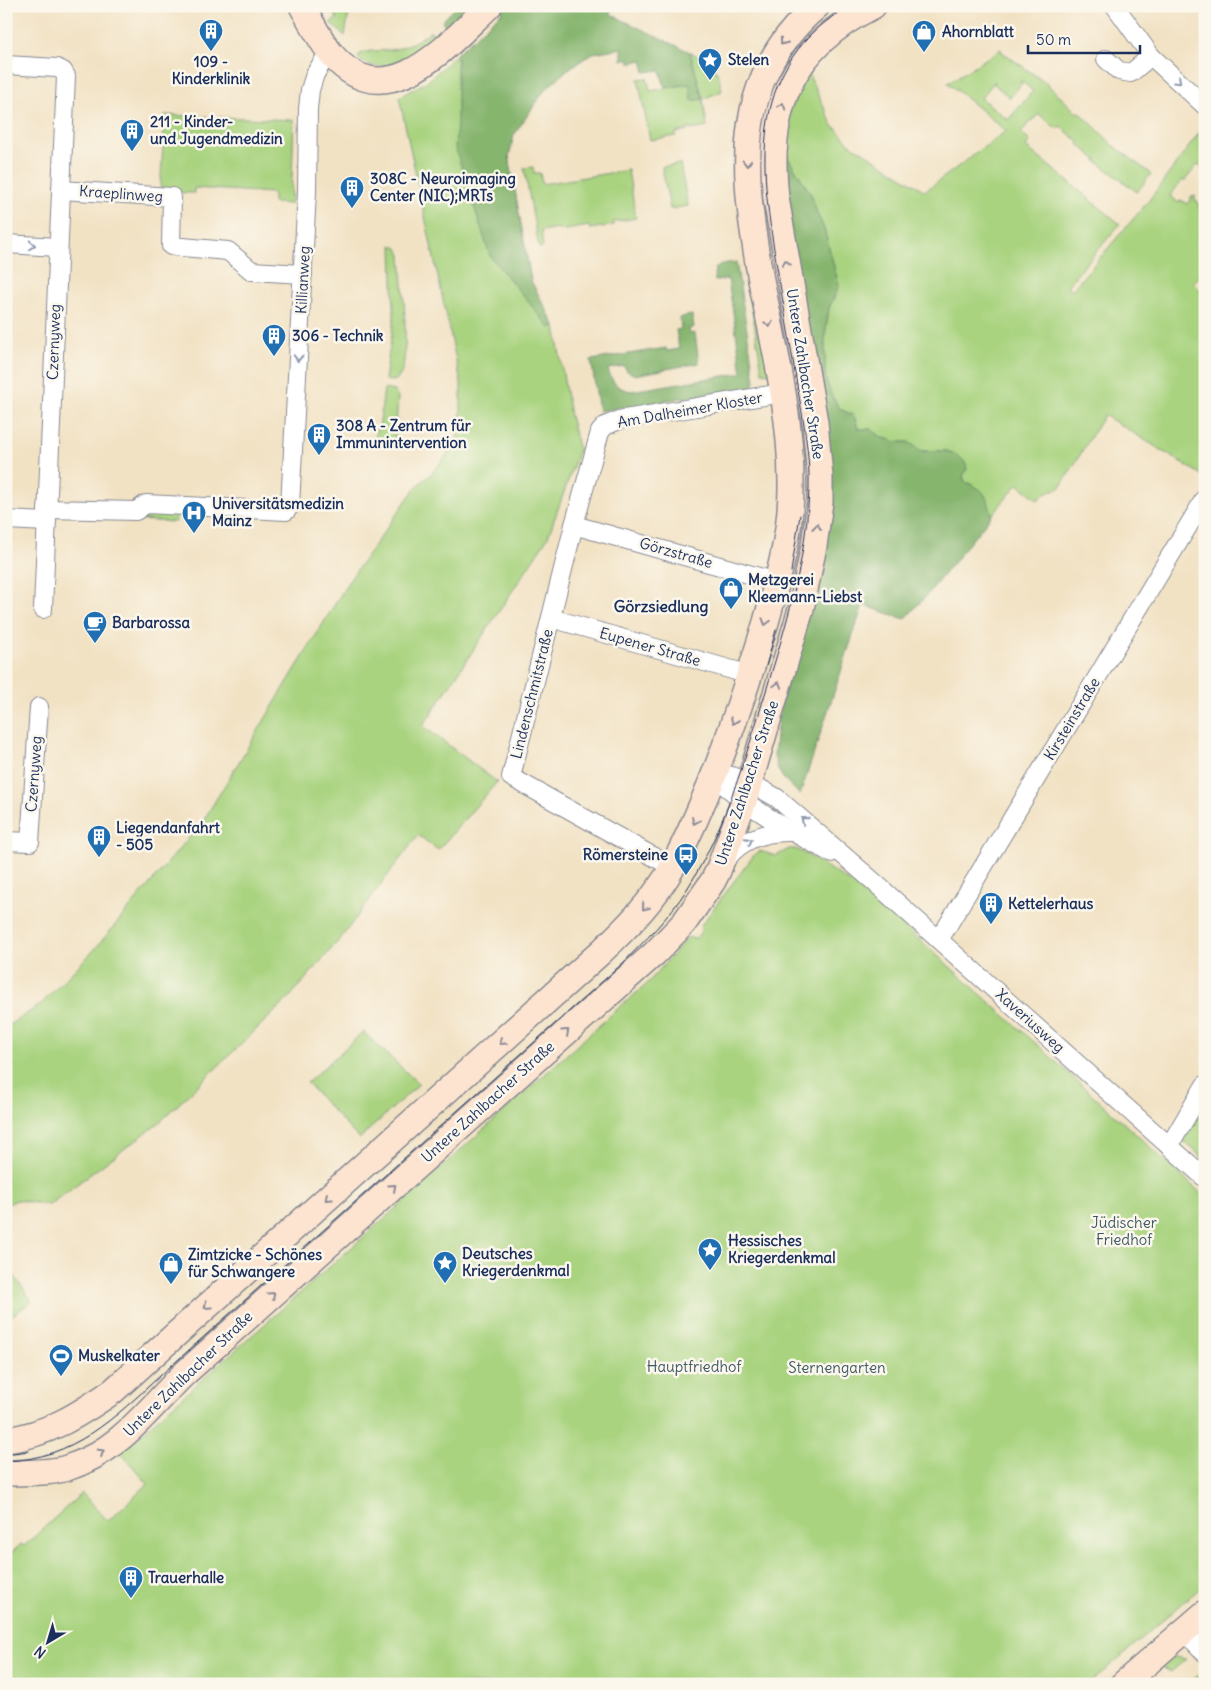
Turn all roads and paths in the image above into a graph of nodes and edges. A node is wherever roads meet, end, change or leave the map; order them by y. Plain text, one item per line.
1 (302, 6) edge
2 (488, 6) edge
3 (817, 6) edge
4 (873, 6) edge
5 (1115, 6) edge
6 (332, 54) junction
7 (1151, 56) junction
8 (1106, 59) dead end
9 (6, 65) edge
10 (1205, 106) edge
11 (61, 190) junction
12 (6, 244) edge
13 (58, 247) junction
14 (303, 274) junction
15 (782, 393) junction
16 (600, 432) joint
17 (1205, 498) edge
18 (47, 516) junction
19 (6, 520) edge
20 (574, 525) junction
21 (777, 582) junction
22 (43, 609) dead end
23 (551, 618) junction
24 (750, 675) junction
25 (39, 707) dead end
26 (714, 776) junction
27 (746, 791) junction
28 (792, 832) junction
29 (6, 840) edge
30 (854, 865) junction
31 (672, 867) junction
32 (718, 871) junction
33 (939, 940) junction
34 (1205, 1085) edge
35 (1168, 1145) junction
36 (1205, 1178) edge
37 (6, 1440) edge
38 (6, 1473) edge
39 (1205, 1613) edge
40 (1184, 1632) junction
41 (1205, 1653) edge
42 (1123, 1684) edge

1 - 6 street
2 - 6 street
3 -> 15 street, Untere Zahlbacher Straße
27 -> 4 street, Untere Zahlbacher Straße
5 - 7 street
6 - 14 street, Killianweg
7 - 8 street
7 -> 10 street
9 - 11 street, Czernyweg
11 - 13 street, Czernyweg
11 - 14 street, Kraeplinweg
12 -> 13 street
13 - 18 street, Czernyweg
14 -> 18 street, Killianweg
15 - 16 street, Am Dalheimer Kloster
15 - 21 street, Untere Zahlbacher Straße
16 - 20 street, Lindenschmitstraße
17 - 33 street, Kirsteinstraße
18 - 19 street
18 - 22 street, Czernyweg
20 - 21 street, Görzstraße
20 - 23 street, Lindenschmitstraße
21 -> 24 street, Untere Zahlbacher Straße
23 - 24 street, Eupener Straße
23 - 31 street, Lindenschmitstraße
24 -> 26 street, Untere Zahlbacher Straße
25 - 29 street, Czernyweg
26 - 27 street, Xaveriusweg
26 -> 31 street, Untere Zahlbacher Straße
27 - 28 street, Xaveriusweg
30 -> 27 street, Xaveriusweg
27 - 32 street, Untere Zahlbacher Straße
28 - 30 street, Xaveriusweg
32 -> 28 street
30 - 33 street, Xaveriusweg
31 -> 37 street, Untere Zahlbacher Straße
38 -> 32 street, Untere Zahlbacher Straße
33 - 35 street, Xaveriusweg
34 - 35 street
35 - 36 street, Xaveriusweg
39 - 40 street
40 - 41 street
40 - 42 street

